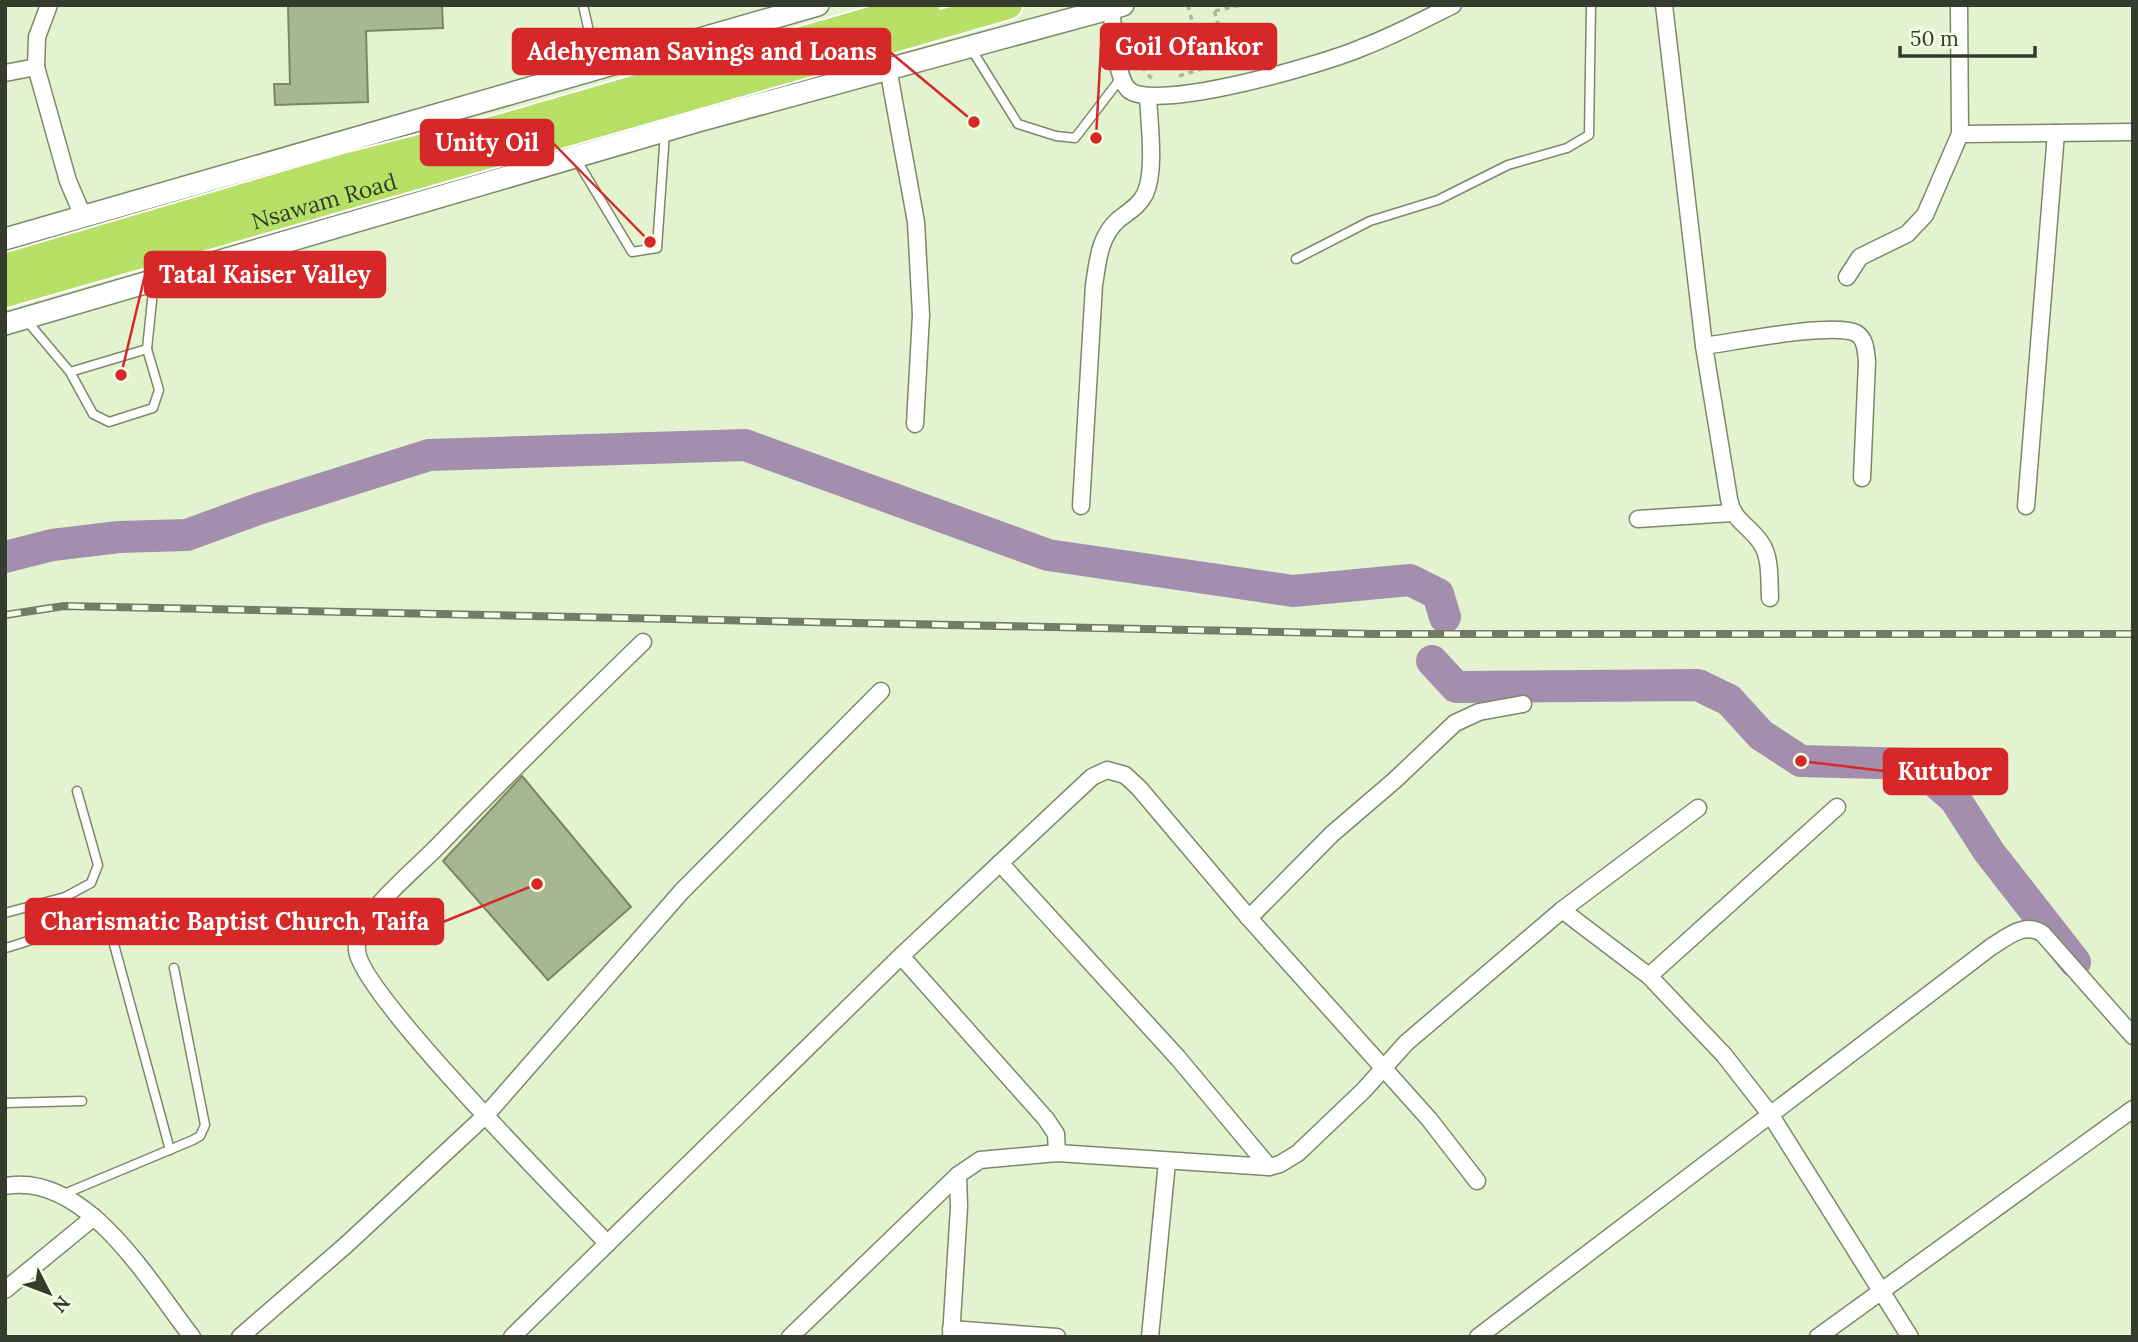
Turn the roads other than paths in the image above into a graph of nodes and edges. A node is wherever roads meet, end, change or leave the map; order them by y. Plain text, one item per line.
1 (49, 5) edge
2 (583, 5) edge
3 (818, 5) edge
4 (926, 5) edge
5 (1008, 5) edge
6 (1453, 5) edge
7 (1591, 5) edge
8 (1664, 5) edge
9 (1959, 5) edge
10 (1117, 7) edge
11 (781, 10) edge
12 (969, 46) junction
13 (36, 67) junction
14 (888, 68) junction
15 (598, 69) junction
16 (5, 73) edge
17 (1121, 78) junction
18 (1148, 96) junction
19 (665, 131) junction
20 (2133, 132) edge
21 (2056, 133) junction
22 (1960, 134) junction
23 (574, 157) junction
24 (83, 216) junction
25 (5, 239) edge
26 (1296, 260) dead end
27 (5, 268) edge
28 (1847, 277) dead end
29 (154, 281) junction
30 (5, 293) edge
31 (15, 321) edge
32 (1704, 346) junction
33 (147, 349) junction
34 (70, 372) junction
35 (915, 424) dead end
36 (1862, 478) dead end
37 (1081, 506) dead end
38 (2026, 506) dead end
39 (1732, 513) junction
40 (1638, 519) dead end
41 (1770, 598) dead end
42 (643, 642) dead end
43 (881, 691) dead end
44 (1523, 704) dead end
45 (77, 791) dead end
46 (1837, 807) dead end
47 (1698, 808) dead end
48 (1000, 863) junction
49 (1562, 911) junction
50 (5, 913) edge
51 (1248, 918) junction
52 (5, 948) edge
53 (901, 956) junction
54 (174, 968) dead end
55 (1648, 976) junction
56 (2133, 1036) edge
57 (1383, 1068) junction
58 (82, 1101) dead end
59 (5, 1104) edge
60 (2133, 1109) edge
61 (1770, 1114) junction
62 (486, 1115) junction
63 (170, 1150) junction
64 (1058, 1153) junction
65 (1167, 1162) junction
66 (1269, 1167) junction
67 (958, 1175) junction
68 (1477, 1181) dead end
69 (5, 1186) edge
70 (64, 1194) junction
71 (94, 1217) junction
72 (607, 1243) junction
73 (5, 1290) edge
74 (1881, 1291) junction
75 (951, 1333) edge
76 (192, 1337) edge
77 (240, 1337) edge
78 (512, 1337) edge
79 (790, 1337) edge
80 (1057, 1337) edge
81 (1150, 1337) edge
82 (1478, 1337) edge
83 (1818, 1337) edge
84 (1910, 1337) edge

1 - 13 street
2 - 15 lane
3 - 11 main road
4 - 27 highway, Nsawam Road
5 - 30 highway, Nsawam Road
6 - 18 street
7 - 26 lane
8 - 32 street
9 - 22 street
10 - 12 main road
10 - 17 street
11 - 15 main road
12 - 14 main road
12 - 17 lane
13 - 16 street
13 - 24 street
14 - 19 main road
14 - 35 street
15 - 24 main road
17 - 18 street
18 - 37 street
19 - 23 main road
19 - 23 lane
20 - 21 street
21 - 22 street
21 - 38 street
22 - 28 street
23 - 29 main road
24 - 25 main road
29 - 31 main road
29 - 33 lane
31 - 34 lane
32 - 36 street
32 - 39 street
33 - 34 lane
33 - 34 lane
39 - 40 street
39 - 41 street
42 - 62 street
43 - 62 street
44 - 51 street
45 - 50 lane
46 - 55 street
47 - 49 street
48 - 51 street
48 - 53 street
48 - 66 street
49 - 55 street
49 - 57 street
51 - 57 street
52 - 63 lane
53 - 64 street
53 - 72 street
54 - 63 lane
55 - 61 street
56 - 61 street
57 - 66 street
57 - 68 street
58 - 59 lane
60 - 74 street
61 - 74 street
61 - 82 street
62 - 72 street
62 - 77 street
63 - 70 lane
64 - 65 street
64 - 67 street
65 - 66 street
65 - 81 street
67 - 75 street
67 - 79 street
69 - 70 street
70 - 71 street
71 - 73 street
71 - 76 street
72 - 78 street
74 - 83 street
74 - 84 street
75 - 80 street

